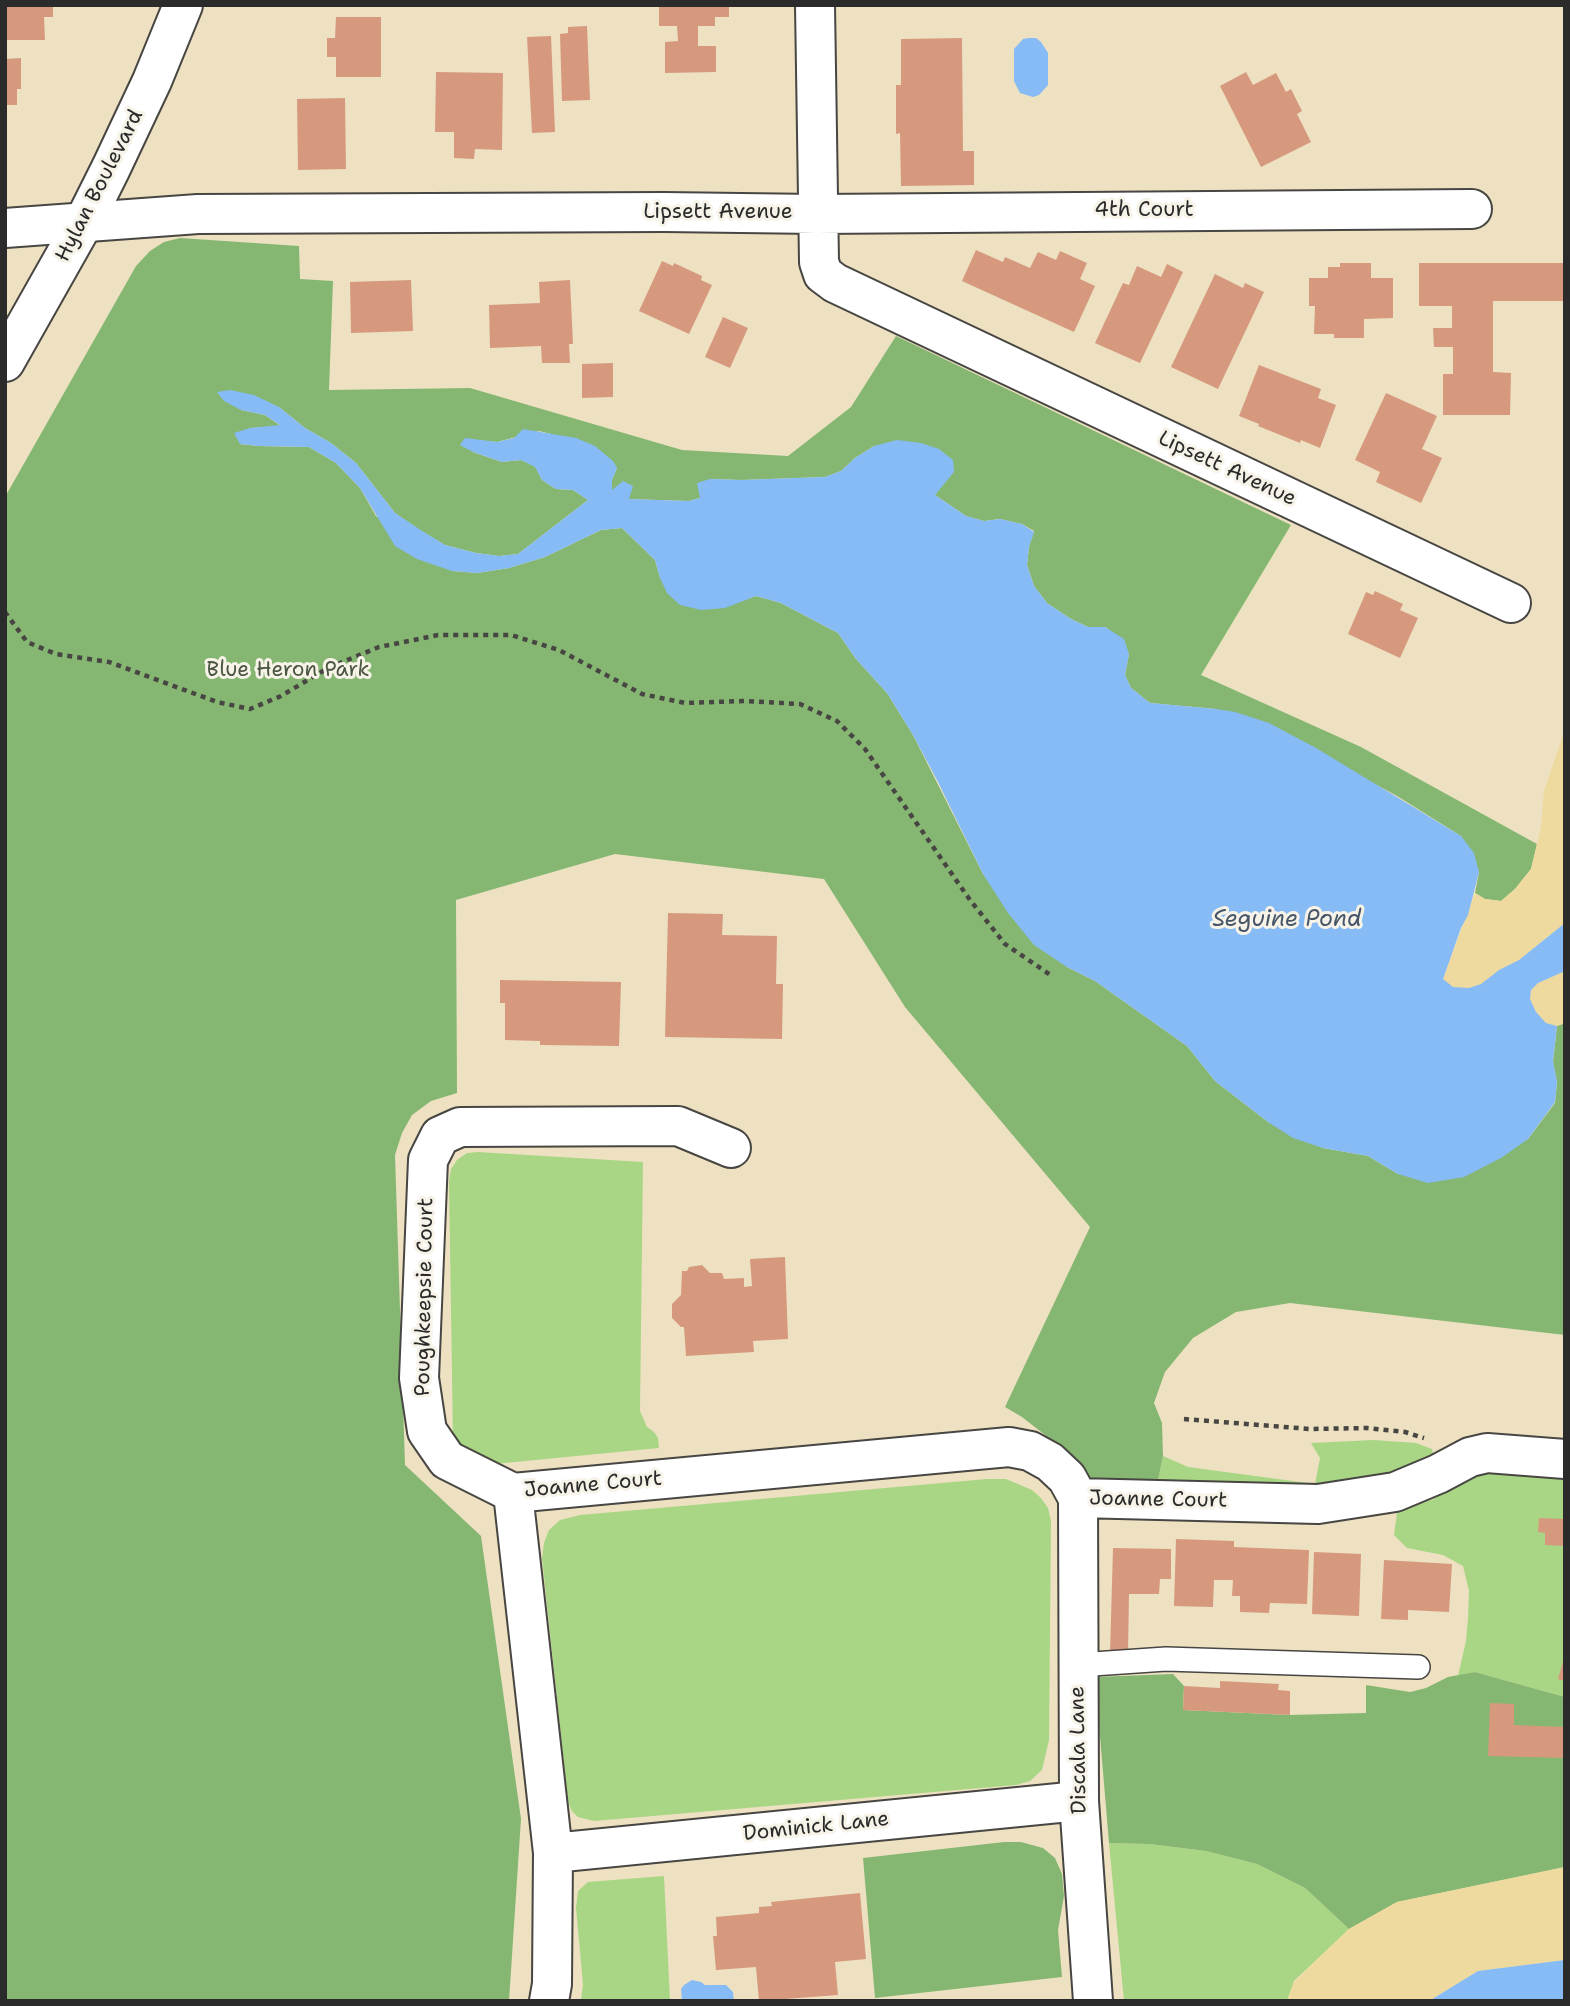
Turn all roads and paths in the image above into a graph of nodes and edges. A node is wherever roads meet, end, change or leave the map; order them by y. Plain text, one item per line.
1 (183, 5) edge
2 (815, 5) edge
3 (1472, 209) dead end
4 (817, 214) junction
5 (84, 222) junction
6 (5, 228) edge
7 (5, 362) edge
8 (1511, 603) dead end
9 (5, 612) edge
10 (1052, 976) dead end
11 (731, 1148) dead end
12 (1184, 1419) dead end
13 (1470, 1457) junction
14 (1565, 1459) edge
15 (513, 1493) junction
16 (1078, 1498) junction
17 (1078, 1665) junction
18 (1418, 1667) dead end
19 (1079, 1801) junction
20 (553, 1853) junction
21 (549, 2001) edge
22 (1093, 2001) edge

1 - 5 street, Hylan Boulevard
2 - 4 street
3 - 4 street, 4th Court
4 - 5 street, Lipsett Avenue
4 - 8 street, Lipsett Avenue
5 - 6 street, Lipsett Avenue
5 - 7 street, Hylan Boulevard
9 - 10 path
11 - 15 street, Poughkeepsie Court
12 - 13 path
13 - 14 street, Joanne Court
13 - 16 street, Joanne Court
15 - 16 street, Joanne Court
15 - 20 street
16 - 17 street, Discala Lane
17 - 18 lane
17 - 19 street, Discala Lane
19 - 20 street, Dominick Lane
19 - 22 street, Discala Lane
20 - 21 street

